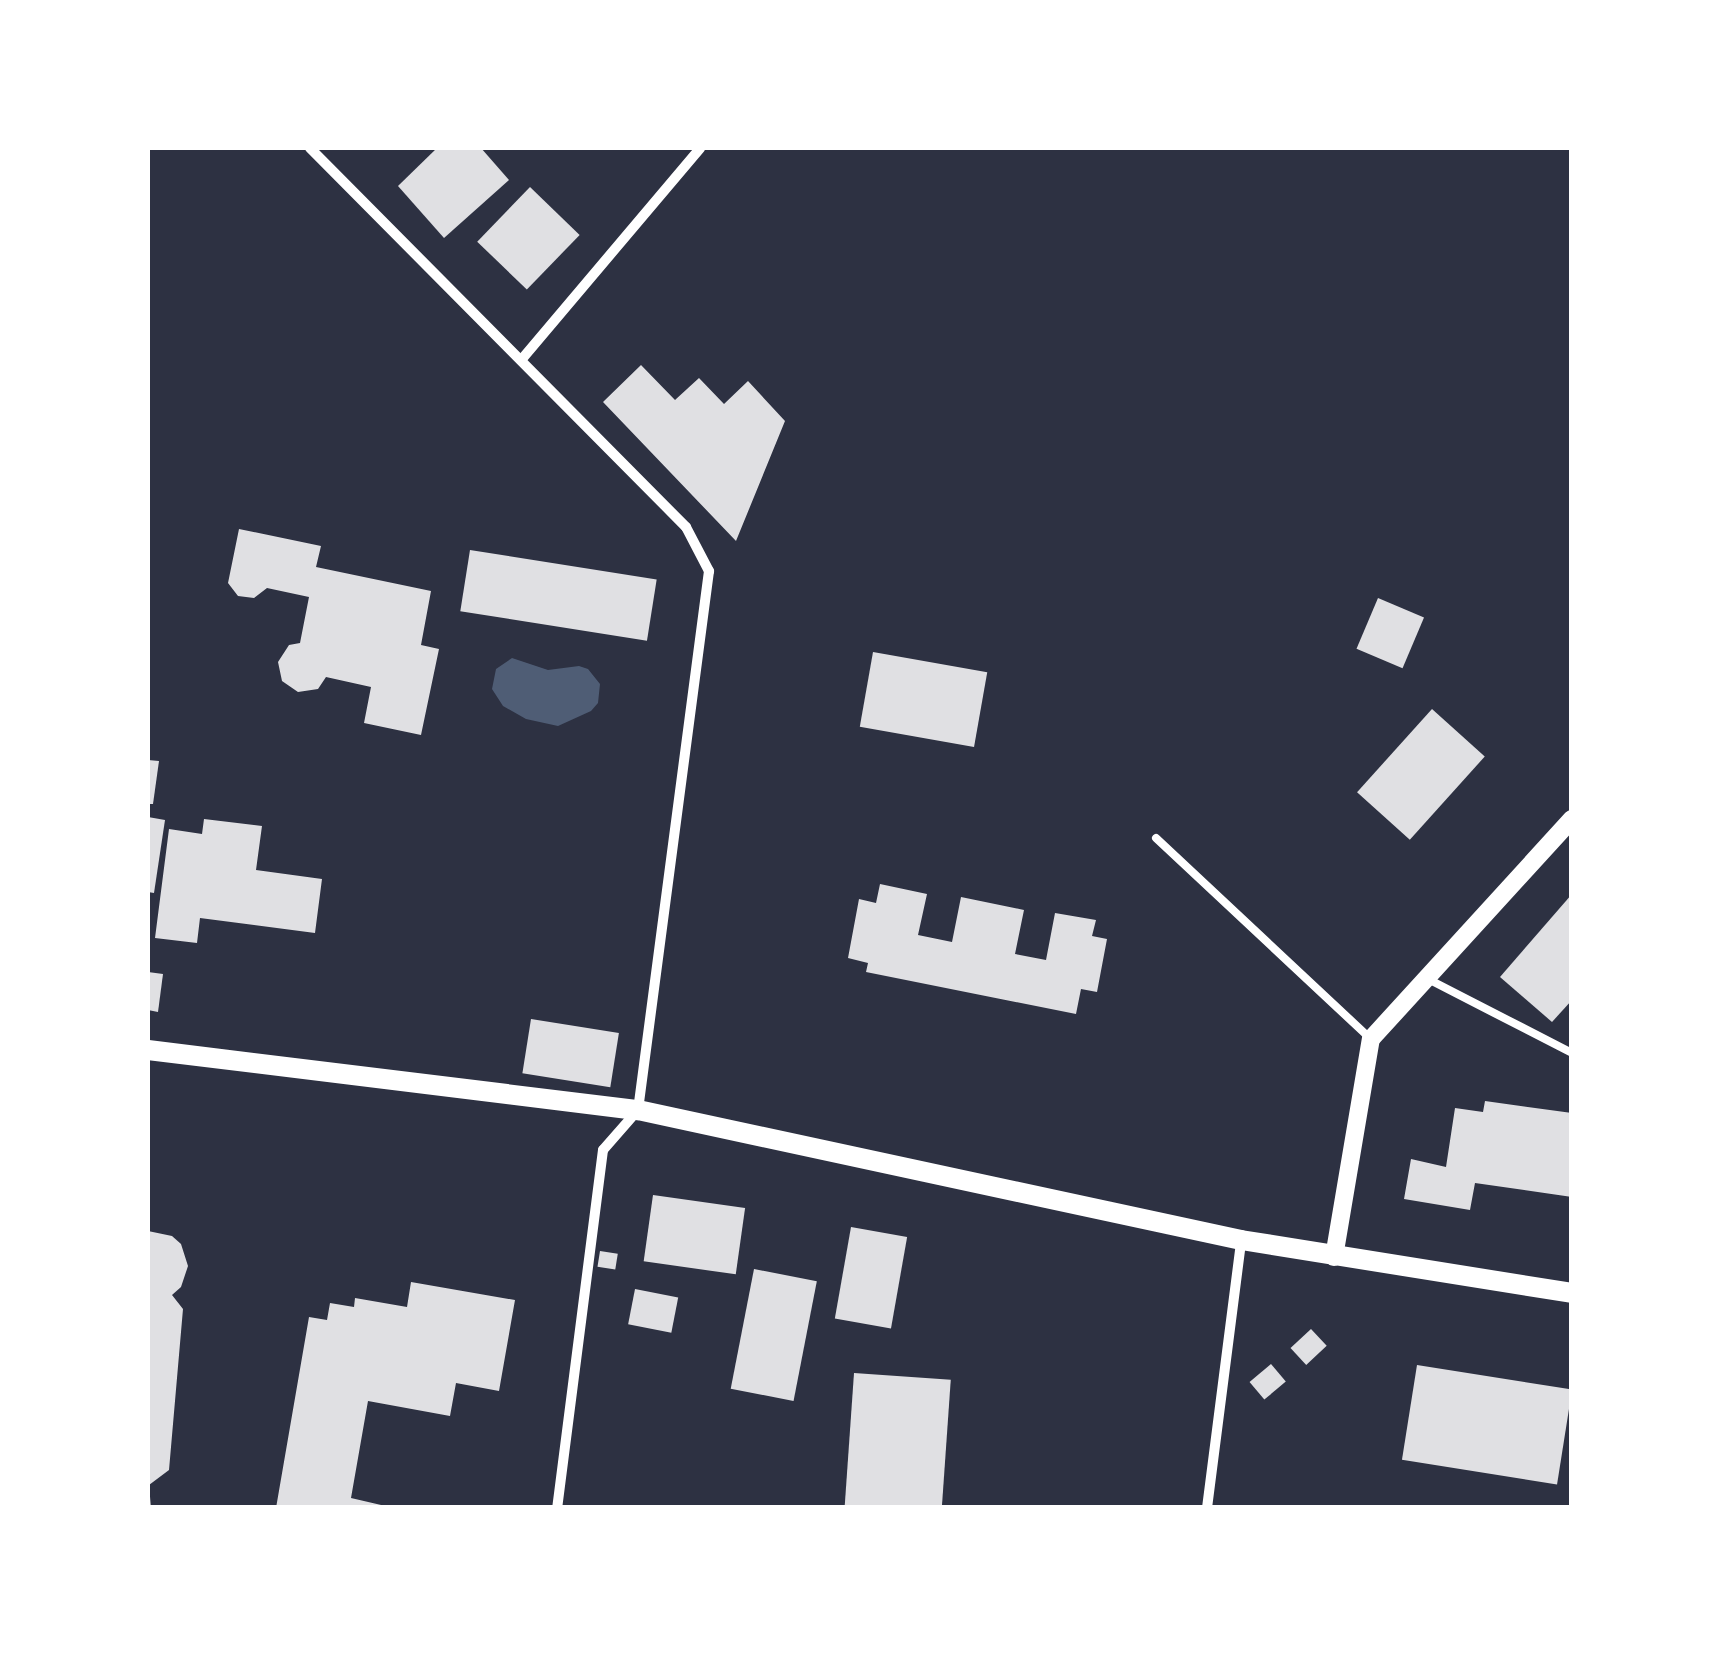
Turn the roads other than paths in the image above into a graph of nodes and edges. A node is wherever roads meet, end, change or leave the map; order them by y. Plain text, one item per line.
1 (310, 148) edge
2 (700, 148) edge
3 (522, 360) junction
4 (1572, 819) edge
5 (1156, 838) dead end
6 (1428, 978) junction
7 (1372, 1039) junction
8 (148, 1050) edge
9 (1572, 1053) edge
10 (638, 1110) junction
11 (1241, 1240) junction
12 (1334, 1256) junction
13 (1572, 1294) edge
14 (557, 1508) edge
15 (1207, 1508) edge

1 - 3 street
2 - 3 street
3 - 10 street
4 - 6 street
5 - 7 lane
6 - 7 street
6 - 9 lane
7 - 12 street
8 - 10 main road
10 - 11 main road
10 - 14 street
11 - 12 main road
11 - 15 street
12 - 13 main road

